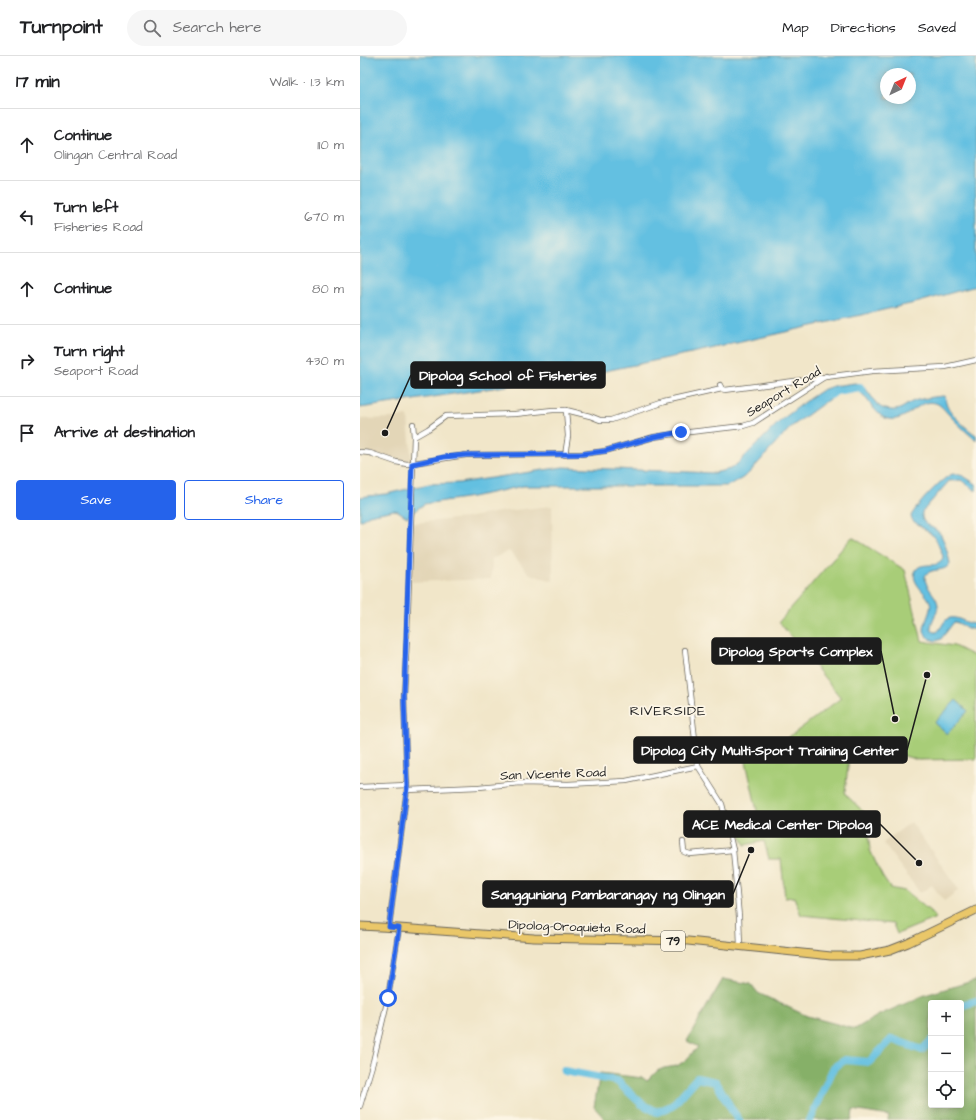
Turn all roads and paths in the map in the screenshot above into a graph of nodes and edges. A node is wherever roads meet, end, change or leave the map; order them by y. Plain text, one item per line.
1 (976, 360) edge
2 (826, 376) junction
3 (566, 410) junction
4 (413, 424) dead end
5 (414, 437) junction
6 (360, 452) edge
7 (565, 455) junction
8 (413, 464) junction
9 (685, 650) dead end
10 (698, 766) junction
11 (407, 785) junction
12 (360, 787) edge
13 (406, 790) junction
14 (683, 842) dead end
15 (733, 850) junction
16 (976, 910) edge
17 (360, 926) edge
18 (389, 927) junction
19 (399, 928) junction
20 (740, 946) junction
21 (360, 1106) edge

1 - 2 street, Seaport Road
2 - 3 street
2 - 7 street, Seaport Road
3 - 5 street
3 - 7 street
4 - 5 street
5 - 8 street
6 - 8 street
7 - 8 street, Seaport Road
8 - 11 street
9 - 10 street
10 - 13 street, San Vicente Road
10 - 15 street
11 - 12 street
11 - 13 street
13 - 18 street
14 - 15 street
15 - 20 street
16 - 20 main road, Dipolog-Oroquieta Road / 79
17 - 18 main road, Dipolog-Oroquieta Road / 79
18 - 19 main road, Dipolog-Oroquieta Road / 79
19 - 20 main road, Dipolog-Oroquieta Road / 79
19 - 21 street

